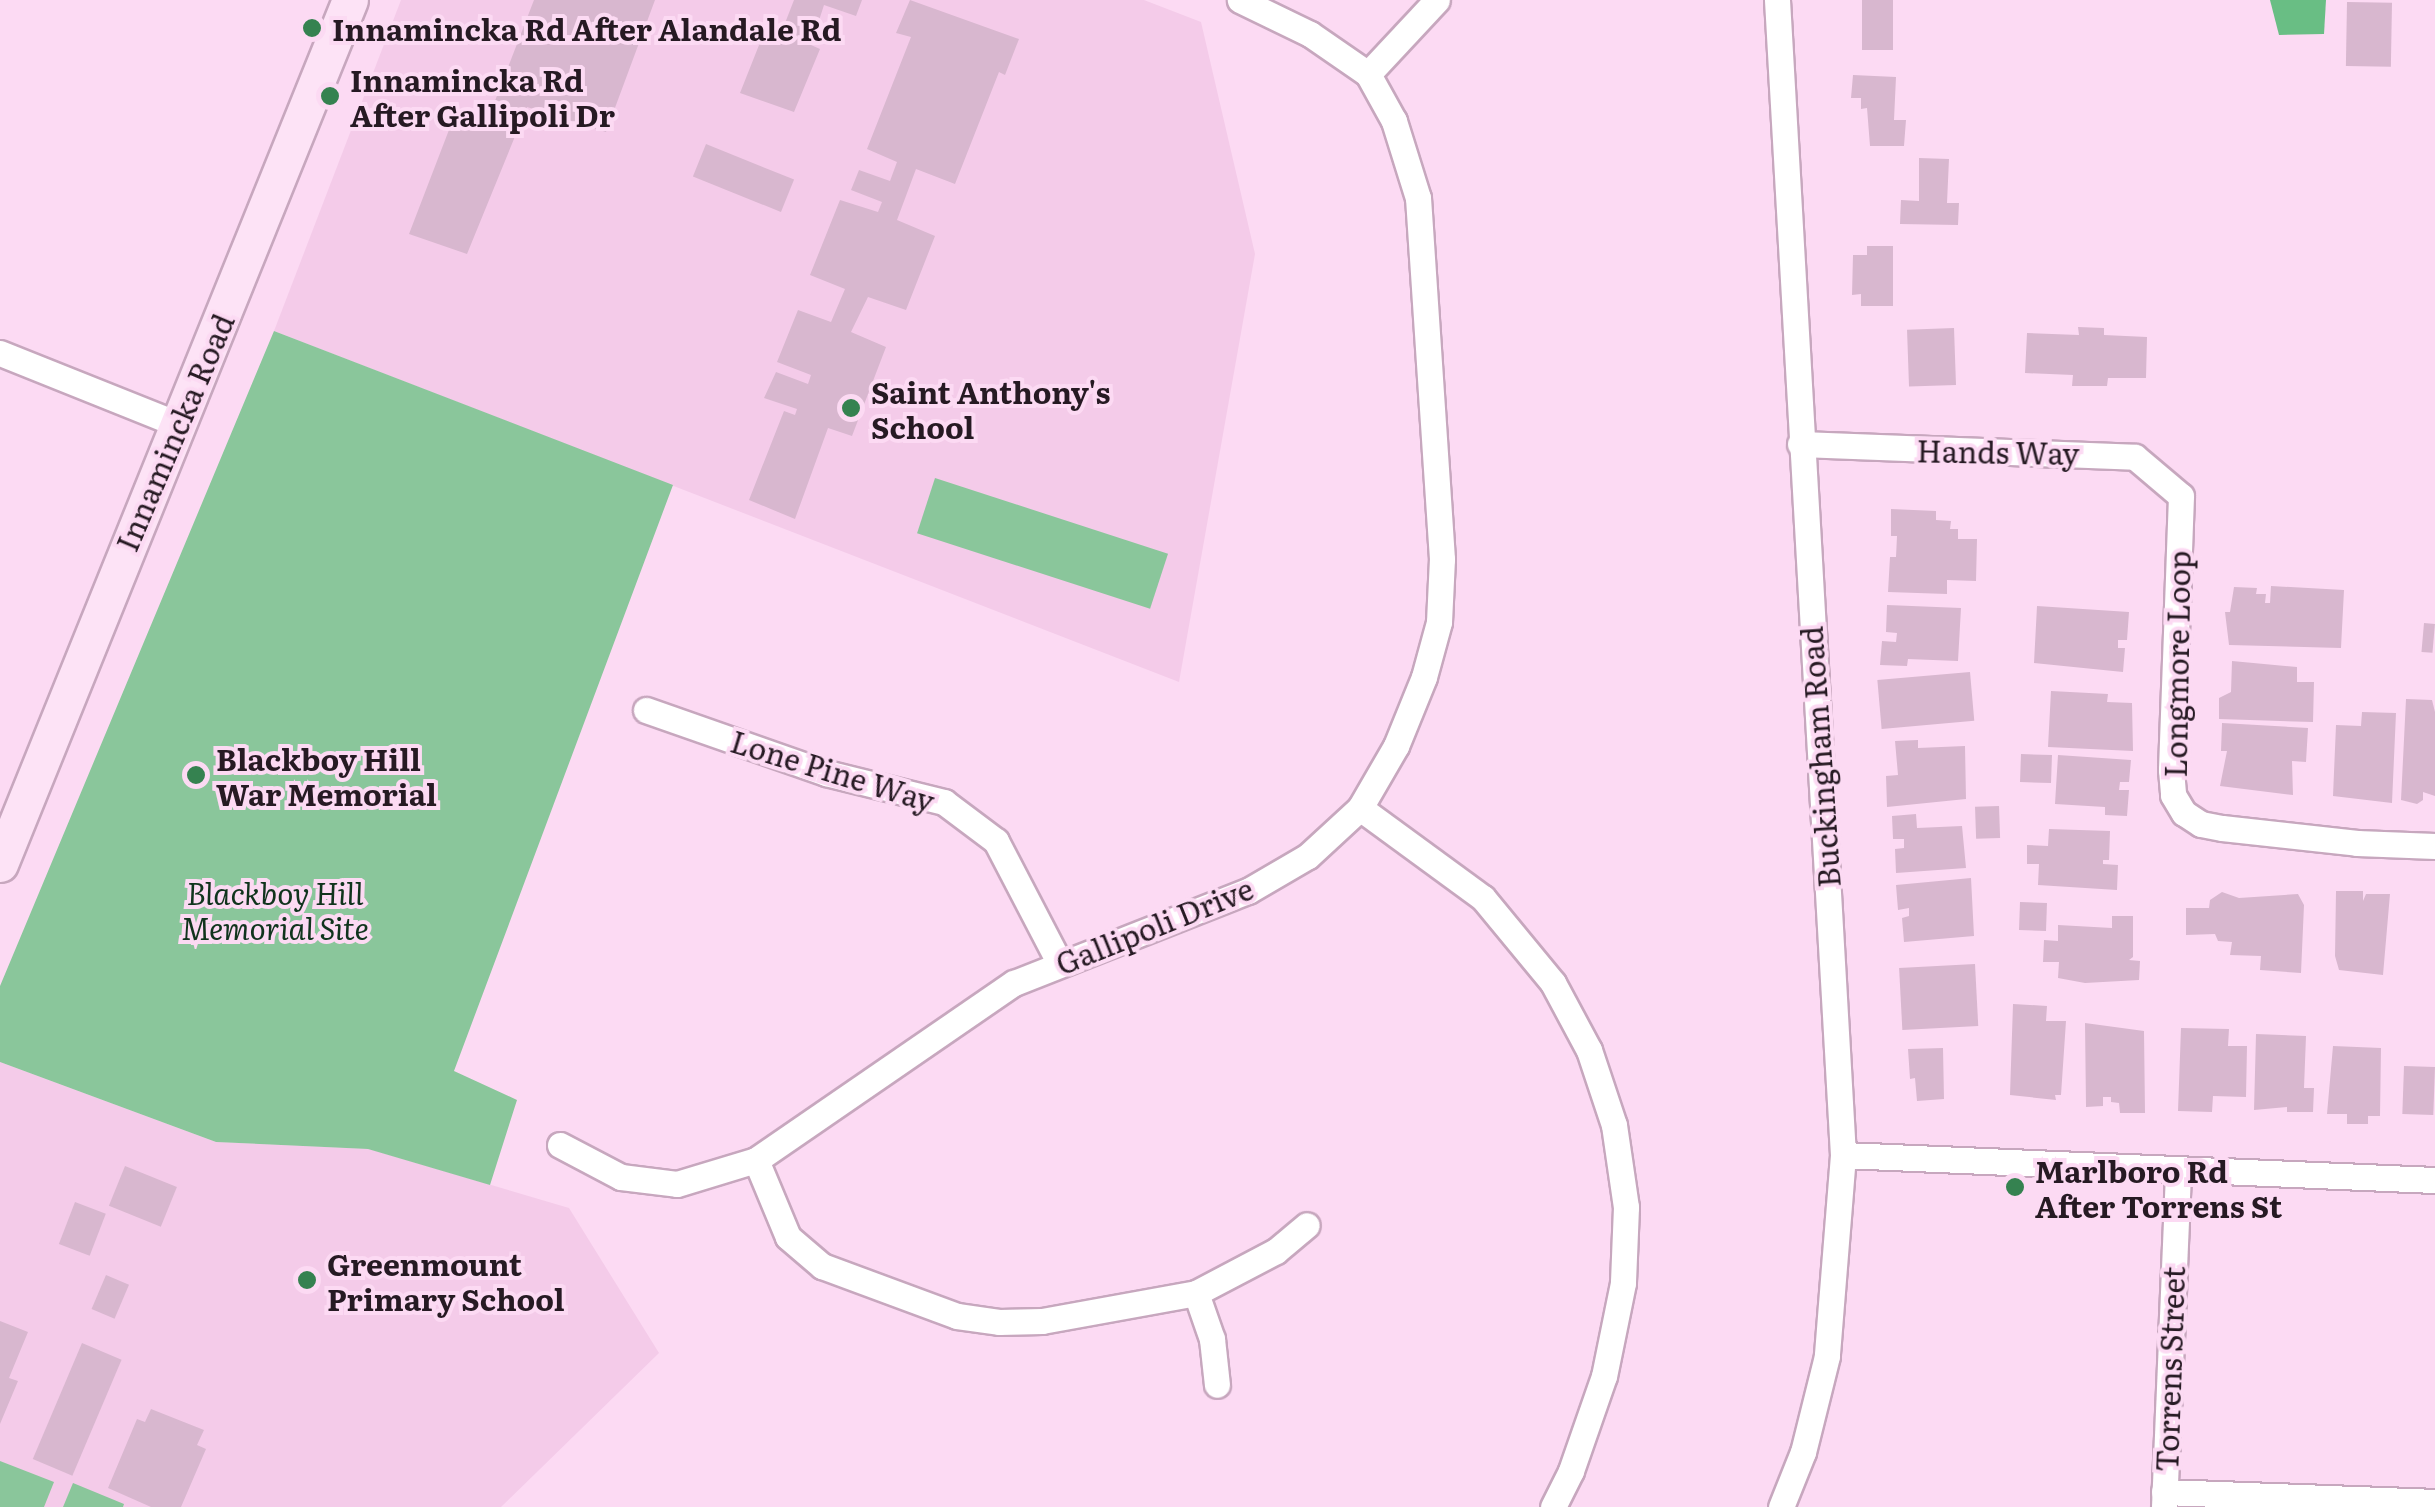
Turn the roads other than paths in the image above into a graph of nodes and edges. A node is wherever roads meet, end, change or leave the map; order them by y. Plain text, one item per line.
1 (350, 0) edge
2 (1240, 0) edge
3 (1437, 0) edge
4 (1777, 0) edge
5 (1368, 74) junction
6 (0, 353) edge
7 (175, 423) junction
8 (1800, 444) junction
9 (2181, 496) joint
10 (646, 710) dead end
11 (1360, 808) junction
12 (2435, 846) edge
13 (0, 864) edge
14 (1059, 962) junction
15 (560, 1145) dead end
16 (1843, 1155) junction
17 (756, 1160) junction
18 (2178, 1171) junction
19 (2435, 1180) edge
20 (1307, 1225) dead end
21 (1196, 1293) junction
22 (1217, 1385) dead end
23 (2164, 1500) edge
24 (2435, 1502) edge
25 (1553, 1507) edge
26 (1781, 1507) edge

1 - 7 main road, Innamincka Road
2 - 5 street, Gallipoli Drive
3 - 5 street
4 - 8 street, Buckingham Road
5 - 11 street, Gallipoli Drive
6 - 7 street
7 - 13 main road, Innamincka Road
8 - 9 street, Hands Way
8 - 16 street, Buckingham Road
9 - 12 street, Longmore Loop
10 - 14 street, Lone Pine Way
11 - 14 street, Gallipoli Drive
11 - 25 street
14 - 17 street, Gallipoli Drive
15 - 17 street, Gallipoli Drive
16 - 18 street
16 - 26 street, Buckingham Road
17 - 21 street
18 - 19 street
18 - 23 street, Torrens Street
20 - 21 street
21 - 22 street
23 - 24 street

